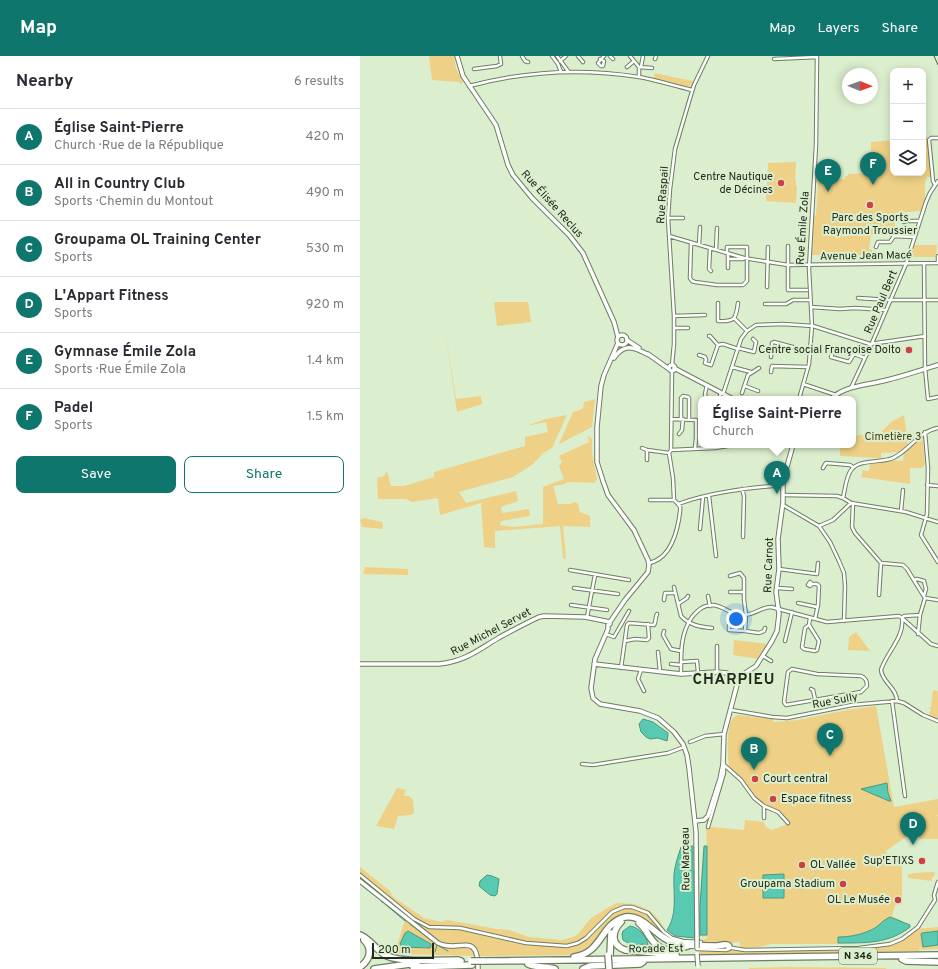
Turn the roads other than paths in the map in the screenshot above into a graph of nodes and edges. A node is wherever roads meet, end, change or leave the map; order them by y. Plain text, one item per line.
1 (457, 56) edge
2 (500, 56) edge
3 (522, 56) edge
4 (552, 56) edge
5 (557, 56) edge
6 (566, 56) edge
7 (578, 56) edge
8 (610, 56) edge
9 (630, 56) edge
10 (643, 56) edge
11 (708, 56) edge
12 (817, 56) edge
13 (613, 59) dead end
14 (774, 59) dead end
15 (561, 60) junction
16 (634, 61) junction
17 (528, 62) dead end
18 (583, 62) dead end
19 (558, 63) junction
20 (627, 67) dead end
21 (640, 67) junction
22 (652, 68) dead end
23 (474, 69) dead end
24 (568, 71) junction
25 (561, 72) junction
26 (639, 77) junction
27 (469, 86) junction
28 (692, 90) junction
29 (938, 138) edge
30 (938, 181) edge
31 (935, 184) junction
32 (668, 218) junction
33 (683, 218) dead end
34 (920, 221) junction
35 (904, 222) dead end
36 (700, 228) dead end
37 (717, 228) dead end
38 (669, 236) junction
39 (914, 237) junction
40 (691, 243) junction
41 (699, 245) junction
42 (788, 246) dead end
43 (768, 247) dead end
44 (876, 247) dead end
45 (710, 249) junction
46 (716, 250) junction
47 (727, 254) junction
48 (938, 256) edge
49 (728, 259) junction
50 (746, 259) junction
51 (767, 263) junction
52 (938, 263) edge
53 (906, 264) junction
54 (924, 264) junction
55 (788, 265) junction
56 (809, 265) junction
57 (728, 268) dead end
58 (711, 271) dead end
59 (767, 287) dead end
60 (807, 290) dead end
61 (858, 298) dead end
62 (810, 300) junction
63 (890, 300) junction
64 (925, 300) junction
65 (938, 300) edge
66 (718, 303) dead end
67 (738, 303) dead end
68 (765, 304) dead end
69 (811, 308) junction
70 (886, 310) junction
71 (705, 315) dead end
72 (674, 316) junction
73 (734, 318) junction
74 (614, 322) junction
75 (812, 326) junction
76 (674, 328) junction
77 (688, 328) dead end
78 (747, 331) junction
79 (622, 335) junction
80 (709, 336) dead end
81 (925, 336) junction
82 (618, 337) junction
83 (754, 339) dead end
84 (623, 343) junction
85 (872, 343) junction
86 (718, 345) junction
87 (738, 349) junction
88 (810, 349) junction
89 (833, 352) dead end
90 (650, 355) junction
91 (699, 355) dead end
92 (771, 357) dead end
93 (865, 358) junction
94 (938, 365) edge
95 (732, 367) junction
96 (671, 368) junction
97 (759, 368) dead end
98 (808, 368) junction
99 (925, 368) junction
100 (746, 371) junction
101 (751, 372) junction
102 (771, 372) dead end
103 (748, 375) junction
104 (602, 382) junction
105 (803, 384) junction
106 (707, 385) junction
107 (745, 386) junction
108 (851, 388) junction
109 (758, 391) dead end
110 (722, 393) junction
111 (742, 393) dead end
112 (836, 395) joint
113 (705, 396) edge
114 (720, 396) edge
115 (728, 396) edge
116 (800, 396) edge
117 (938, 398) edge
118 (671, 419) junction
119 (682, 419) junction
120 (689, 419) junction
121 (938, 428) edge
122 (925, 432) junction
123 (679, 434) dead end
124 (698, 447) edge
125 (642, 448) dead end
126 (695, 448) junction
127 (793, 448) edge
128 (647, 450) junction
129 (670, 451) junction
130 (647, 460) dead end
131 (853, 467) junction
132 (823, 468) dead end
133 (782, 485) junction
134 (927, 485) junction
135 (938, 486) edge
136 (742, 489) junction
137 (903, 490) dead end
138 (784, 495) junction
139 (709, 496) junction
140 (703, 497) junction
141 (843, 498) junction
142 (650, 500) dead end
143 (674, 500) junction
144 (852, 503) junction
145 (678, 504) junction
146 (783, 505) junction
147 (901, 511) junction
148 (926, 518) junction
149 (938, 522) edge
150 (819, 526) junction
151 (700, 529) dead end
152 (743, 537) dead end
153 (716, 556) dead end
154 (649, 562) junction
155 (938, 562) edge
156 (818, 563) dead end
157 (881, 563) junction
158 (778, 569) junction
159 (570, 570) dead end
160 (595, 575) junction
161 (730, 576) dead end
162 (629, 580) dead end
163 (914, 580) junction
164 (812, 584) dead end
165 (674, 587) dead end
166 (574, 588) dead end
167 (776, 588) junction
168 (792, 589) dead end
169 (592, 591) junction
170 (730, 592) dead end
171 (744, 592) junction
172 (675, 593) junction
173 (618, 594) dead end
174 (879, 595) dead end
175 (688, 596) dead end
176 (708, 596) dead end
177 (924, 597) junction
178 (664, 600) dead end
179 (938, 600) edge
180 (798, 603) dead end
181 (678, 604) junction
182 (571, 605) dead end
183 (710, 606) junction
184 (589, 607) junction
185 (817, 607) junction
186 (778, 608) junction
187 (607, 610) dead end
188 (629, 611) dead end
189 (792, 612) junction
190 (657, 614) dead end
191 (746, 615) junction
192 (920, 615) junction
193 (587, 618) junction
194 (810, 618) junction
195 (902, 618) junction
196 (815, 619) junction
197 (844, 621) junction
198 (689, 622) junction
199 (608, 623) junction
200 (648, 624) junction
201 (809, 625) junction
202 (729, 626) dead end
203 (712, 628) dead end
204 (765, 628) dead end
205 (664, 631) dead end
206 (745, 631) junction
207 (606, 634) junction
208 (918, 634) junction
209 (625, 641) junction
210 (785, 641) dead end
211 (717, 646) dead end
212 (938, 646) edge
213 (681, 651) junction
214 (658, 652) dead end
215 (763, 656) junction
216 (771, 661) dead end
217 (681, 663) junction
218 (360, 664) edge
219 (594, 664) junction
220 (671, 664) dead end
221 (621, 668) junction
222 (641, 670) junction
223 (660, 671) junction
224 (717, 672) junction
225 (698, 673) junction
226 (681, 674) junction
227 (739, 677) junction
228 (811, 689) dead end
229 (644, 691) dead end
230 (815, 699) junction
231 (892, 701) junction
232 (897, 701) junction
233 (731, 710) junction
234 (938, 721) edge
235 (724, 734) junction
236 (690, 742) dead end
237 (684, 747) junction
238 (582, 764) dead end
239 (724, 764) junction
240 (905, 796) dead end
241 (764, 806) junction
242 (764, 818) dead end
243 (695, 821) junction
244 (788, 823) dead end
245 (708, 827) dead end
246 (360, 876) edge
247 (360, 881) edge
248 (938, 882) edge
249 (936, 900) edge
250 (619, 921) junction
251 (360, 936) edge
252 (665, 939) junction
253 (672, 942) junction
254 (701, 942) dead end
255 (695, 947) junction
256 (660, 948) junction
257 (730, 948) joint
258 (670, 950) junction
259 (938, 952) edge
260 (908, 955) junction
261 (938, 955) edge
262 (717, 958) junction
263 (938, 958) edge
264 (902, 959) junction
265 (554, 960) junction
266 (461, 961) junction
267 (643, 962) junction
268 (938, 962) edge
269 (471, 963) junction
270 (482, 963) junction
271 (528, 964) junction
272 (360, 967) edge
273 (698, 967) edge
274 (404, 968) edge
275 (374, 969) edge
276 (391, 969) edge
277 (478, 969) edge
278 (555, 969) edge
279 (583, 969) edge
280 (609, 969) edge

1 - 27 street, Rue Élisée Reclus
2 - 23 street
3 - 17 street
4 - 19 street
5 - 15 street
6 - 15 street
7 - 18 street
8 - 13 street
9 - 16 street
10 - 21 street
11 - 28 street, Rue Raspail
12 - 14 street
12 - 56 street, Rue Émile Zola
15 - 19 street
15 - 24 street
16 - 20 street
16 - 21 street
19 - 25 street
21 - 22 street
21 - 26 street
24 - 25 street
24 - 26 street
25 - 27 street
26 - 28 street
27 - 74 street, Rue Élisée Reclus
28 - 32 street, Rue Raspail
29 - 31 street
30 - 31 street, Rue Paul Bert
31 - 34 street, Rue Paul Bert
32 - 33 street
32 - 38 street, Rue Raspail
34 - 35 street
34 - 39 street, Rue Paul Bert
36 - 41 street
37 - 46 street
38 - 40 street, Avenue Jean Macé
38 - 72 street, Rue Raspail
39 - 44 street
39 - 53 street, Rue Paul Bert
40 - 41 street, Avenue Jean Macé
40 - 50 street
41 - 45 street, Avenue Jean Macé
42 - 55 street
43 - 51 street
45 - 46 street, Avenue Jean Macé
45 - 58 street
46 - 47 street, Avenue Jean Macé
47 - 49 street
47 - 50 street, Avenue Jean Macé
47 - 50 street
48 - 52 street
49 - 50 street
49 - 57 street
50 - 51 street, Avenue Jean Macé
51 - 55 street, Avenue Jean Macé
51 - 59 street
52 - 54 street, Avenue Jean Macé
53 - 54 street, Avenue Jean Macé
53 - 56 street, Avenue Jean Macé
53 - 63 street, Rue Paul Bert
54 - 64 street
55 - 56 street, Avenue Jean Macé
55 - 60 street
56 - 62 street, Rue Émile Zola
61 - 63 street
62 - 68 street
62 - 69 street, Rue Émile Zola
63 - 64 street
63 - 70 street, Rue Paul Bert
64 - 65 street
64 - 81 street
66 - 73 street
67 - 73 street
69 - 70 street
69 - 75 street, Rue Émile Zola
70 - 85 street, Rue Paul Bert
71 - 72 street
72 - 76 street, Rue Raspail
73 - 78 street
74 - 79 street, Rue Élisée Reclus
74 - 82 street, Rue Élisée Reclus
75 - 78 street
75 - 85 street
75 - 88 street, Rue Émile Zola
76 - 77 street
76 - 96 street, Rue Raspail
78 - 87 street
79 - 82 street
79 - 84 street, Rue Élisée Reclus
80 - 86 street
81 - 85 street
81 - 99 street
82 - 84 street, Rue Élisée Reclus
83 - 87 street
84 - 90 street
84 - 104 street
85 - 93 street, Rue Paul Bert
86 - 87 street
86 - 91 street
87 - 95 street
88 - 92 street
88 - 98 street, Rue Émile Zola
89 - 93 street
90 - 96 street
90 - 104 street
93 - 108 street, Rue Paul Bert
94 - 99 street
95 - 100 street
95 - 110 street
96 - 106 street
96 - 118 street, Rue Raspail
97 - 101 street
98 - 102 street
98 - 105 street, Rue Émile Zola
99 - 108 street
99 - 117 street
100 - 101 street
100 - 103 street
101 - 103 street
103 - 107 street
104 - 154 street
105 - 112 street
105 - 116 street, Rue Émile Zola
106 - 110 street
106 - 113 street
107 - 109 street
107 - 111 street
108 - 112 street
110 - 114 street
110 - 115 street
118 - 119 street
118 - 129 street, Rue Raspail
119 - 120 street
119 - 120 street
119 - 123 street
120 - 126 street
121 - 122 street
122 - 131 street
122 - 134 street
124 - 126 street
125 - 128 street
126 - 129 street
127 - 133 street
128 - 129 street
128 - 130 street
129 - 143 street, Rue Raspail
131 - 132 street
131 - 141 street
133 - 136 street
133 - 138 street, Rue Carnot
134 - 135 street
134 - 148 street
136 - 139 street
136 - 152 street
137 - 147 street
138 - 141 street
138 - 146 street, Rue Carnot
139 - 140 street
139 - 153 street
140 - 145 street
140 - 151 street
141 - 144 street
142 - 143 street
143 - 145 street
144 - 147 street
144 - 150 street
144 - 157 street
145 - 154 street
146 - 150 street
146 - 158 street, Rue Carnot
147 - 148 street
148 - 149 street
148 - 155 street
150 - 197 street
154 - 199 street
156 - 158 street
157 - 163 street
157 - 174 street
158 - 167 street, Rue Carnot
159 - 160 street
160 - 162 street
160 - 169 street
161 - 171 street
163 - 177 street
163 - 177 street
164 - 185 street
165 - 172 street
166 - 169 street
167 - 168 street
167 - 186 street, Rue Carnot
169 - 173 street
169 - 184 street
170 - 171 street
171 - 191 street
172 - 178 street
172 - 181 street
175 - 181 street
176 - 183 street
177 - 179 street
177 - 192 street
180 - 185 street
181 - 198 street
182 - 184 street
183 - 191 street
183 - 198 street
184 - 187 street
184 - 193 street
185 - 196 street
186 - 189 street
186 - 191 street
186 - 215 street, Rue Carnot
188 - 207 street
189 - 194 street
189 - 210 street
190 - 200 street
191 - 206 street
192 - 195 street
192 - 208 street
193 - 199 street, Rue Michel Servet
193 - 218 street, Rue Michel Servet
194 - 196 street
194 - 201 street
195 - 197 street
195 - 208 street
195 - 232 street
196 - 197 street
198 - 203 street
198 - 213 street
199 - 207 street
200 - 209 street
200 - 209 street
201 - 201 street
202 - 206 street
204 - 206 street
205 - 213 street
207 - 219 street
208 - 212 street
209 - 221 street
211 - 224 street
213 - 217 street
214 - 223 street
215 - 216 street
215 - 227 street, Rue Carnot
217 - 220 street
217 - 225 street
217 - 226 street
219 - 221 street
219 - 237 street
221 - 222 street
222 - 223 street
222 - 229 street
223 - 226 street
224 - 225 street
224 - 227 street
225 - 226 street
227 - 233 street, Rue Marceau
228 - 230 street
230 - 230 street
231 - 232 street, Rue Sully
231 - 233 street, Rue Sully
231 - 240 street
232 - 234 street, Rue Sully
233 - 235 street, Rue Marceau
235 - 236 street
235 - 239 street, Rue Marceau
237 - 238 street
237 - 243 street
239 - 241 street
239 - 243 street, Rue Marceau
239 - 245 street, Rue Marceau
241 - 242 street
241 - 244 street
243 - 255 street, Rue Marceau, bridge
246 - 254 street
247 - 277 street
248 - 249 street
249 - 257 street
250 - 252 highway
250 - 256 highway
250 - 262 highway
250 - 265 highway
250 - 280 highway, bridge
251 - 266 highway
251 - 272 highway
252 - 253 highway
252 - 256 highway
253 - 255 highway
253 - 258 highway
255 - 257 highway
255 - 258 highway
255 - 273 street, Rue Marceau, bridge
256 - 258 highway
259 - 260 highway
260 - 261 highway, Rocade Est / N 346
260 - 262 highway, Rocade Est / N 346
262 - 265 highway, Rocade Est / N 346
263 - 264 highway, Rocade Est / N 346
264 - 267 highway, Rocade Est / N 346
264 - 268 highway
265 - 270 highway, Rocade Est / N 346
266 - 269 highway, Rocade Est / N 346
266 - 275 highway, Rocade Est / N 346
267 - 271 highway, Rocade Est / N 346
267 - 279 highway
269 - 270 highway, Rocade Est / N 346
269 - 274 highway, Rocade Est / N 346
270 - 271 highway, Rocade Est / N 346
271 - 278 highway
274 - 276 highway, Rocade Est / N 346

